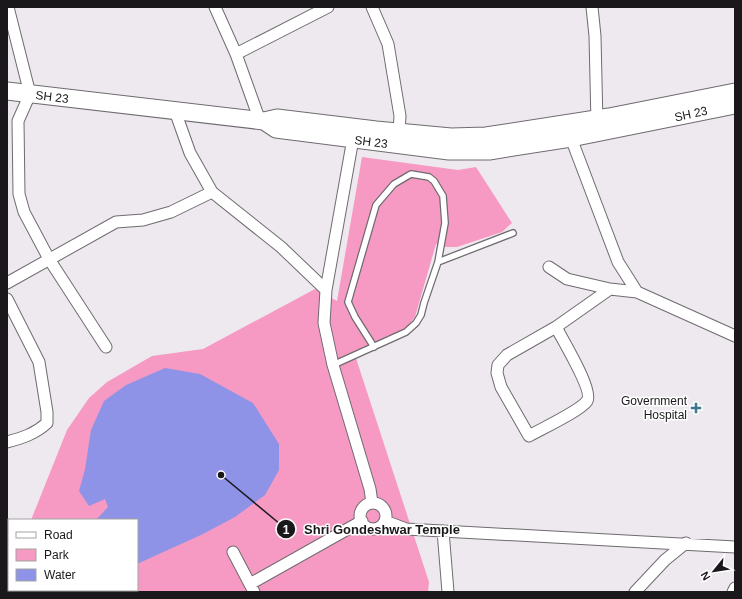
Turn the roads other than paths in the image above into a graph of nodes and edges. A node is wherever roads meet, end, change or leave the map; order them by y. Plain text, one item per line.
1 (8, 7) edge
2 (215, 7) edge
3 (328, 7) edge
4 (372, 7) edge
5 (592, 7) edge
6 (236, 54) junction
7 (7, 91) edge
8 (735, 92) edge
9 (30, 94) junction
10 (704, 105) junction
11 (735, 105) edge
12 (175, 111) junction
13 (262, 121) junction
14 (597, 126) junction
15 (570, 131) junction
16 (399, 132) junction
17 (354, 134) junction
18 (423, 142) junction
19 (212, 192) junction
20 (513, 233) dead end
21 (49, 259) junction
22 (438, 262) junction
23 (549, 267) dead end
24 (7, 283) edge
25 (610, 289) junction
26 (326, 290) junction
27 (637, 292) junction
28 (7, 299) edge
29 (556, 327) junction
30 (735, 336) edge
31 (374, 347) junction
32 (106, 348) dead end
33 (333, 365) junction
34 (7, 442) edge
35 (372, 503) junction
36 (362, 521) junction
37 (385, 521) junction
38 (443, 531) junction
39 (686, 544) junction
40 (735, 547) edge
41 (233, 552) dead end
42 (252, 588) edge
43 (735, 588) edge
44 (448, 592) edge
45 (635, 592) edge
46 (733, 592) edge

1 - 9 street
2 - 6 street
3 - 6 street
4 - 16 street
5 - 14 street
6 - 13 street
7 - 9 main road, SH 23
8 - 10 main road
9 - 12 main road, SH 23
9 - 21 street
10 - 11 main road, SH 23
10 - 14 main road
12 - 13 main road, SH 23
12 - 19 street
13 - 17 main road, SH 23
14 - 15 main road
15 - 18 main road
15 - 27 street
16 - 17 main road
16 - 18 main road
17 - 18 main road, SH 23
17 - 26 street
19 - 21 street
19 - 26 street
20 - 22 lane
21 - 24 street
21 - 32 street
22 - 31 lane
22 - 31 lane
23 - 25 street
25 - 27 street
25 - 29 street
26 - 33 street
27 - 30 street
28 - 34 street
29 - 29 street
31 - 33 lane
33 - 35 street
35 - 36 street
35 - 37 street
36 - 37 street
36 - 42 street
37 - 38 street
38 - 39 street
38 - 44 street
39 - 40 street
39 - 45 street
41 - 42 street
43 - 46 street

